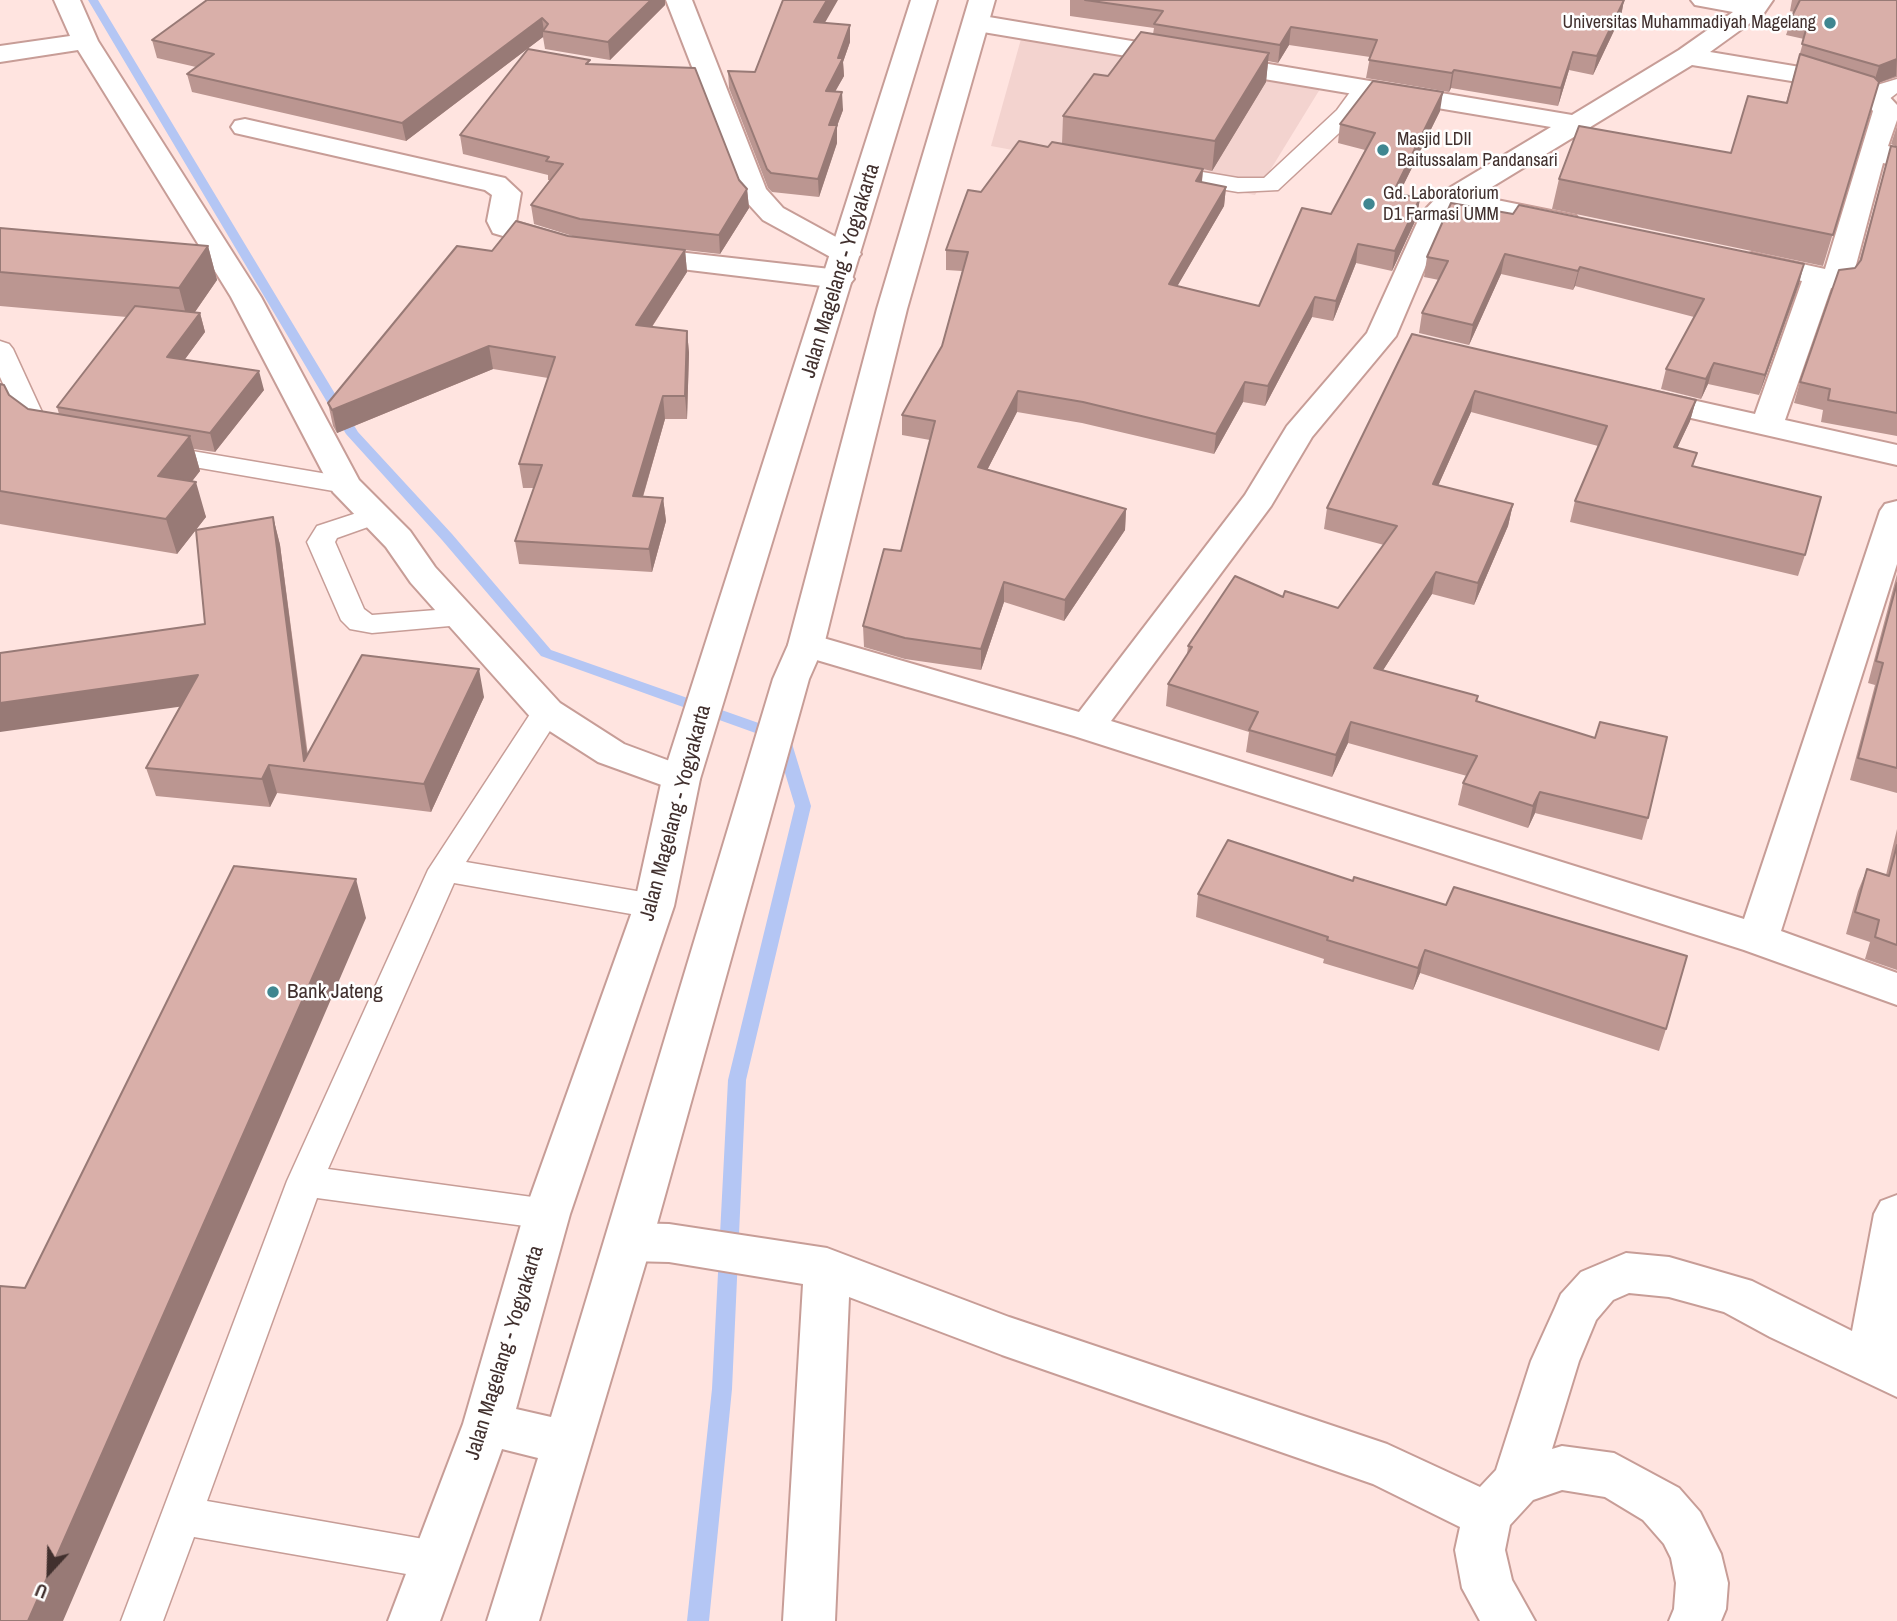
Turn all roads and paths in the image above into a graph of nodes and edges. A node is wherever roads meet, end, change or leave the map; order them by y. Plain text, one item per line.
1 (67, 0) edge
2 (679, 0) edge
3 (925, 0) edge
4 (1704, 0) edge
5 (1758, 4) edge
6 (980, 11) edge
7 (85, 41) junction
8 (0, 54) edge
9 (1688, 56) junction
10 (1364, 89) junction
11 (1886, 92) edge
12 (1580, 124) junction
13 (245, 127) dead end
14 (1885, 154) edge
15 (1135, 168) edge
16 (1451, 199) junction
17 (1599, 229) edge
18 (1730, 257) edge
19 (843, 267) junction
20 (1818, 277) junction
21 (0, 349) edge
22 (1608, 390) edge
23 (1766, 427) junction
24 (76, 439) edge
25 (130, 448) edge
26 (1897, 456) edge
27 (345, 485) junction
28 (1897, 511) edge
29 (375, 515) junction
30 (462, 617) junction
31 (799, 662) junction
32 (547, 712) junction
33 (1087, 727) junction
34 (681, 779) junction
35 (444, 870) junction
36 (654, 906) junction
37 (1758, 939) junction
38 (1897, 989) edge
39 (305, 1181) junction
40 (547, 1214) junction
41 (1897, 1214) edge
42 (649, 1242) junction
43 (827, 1268) junction
44 (1883, 1368) edge
45 (488, 1424) junction
46 (567, 1443) junction
47 (1502, 1499) junction
48 (181, 1516) junction
49 (435, 1560) junction
50 (142, 1621) edge
51 (414, 1621) edge
52 (513, 1621) edge
53 (809, 1621) edge
54 (1509, 1621) edge
55 (1695, 1621) edge

1 - 7 main road
2 - 19 main road
3 - 19 main road, Jalan Magelang - Yogyakarta
4 - 5 main road
5 - 9 main road
6 - 10 main road
6 - 31 main road
7 - 8 main road
7 - 27 main road
9 - 11 main road
9 - 12 main road
10 - 12 main road
10 - 15 lane
11 - 14 main road
12 - 16 main road
13 - 19 main road
14 - 20 main road
16 - 17 main road
16 - 33 main road
18 - 20 main road
19 - 34 main road, Jalan Magelang - Yogyakarta
20 - 23 main road
21 - 24 lane
22 - 23 main road
23 - 26 main road
25 - 27 lane
27 - 29 main road
28 - 37 main road
29 - 30 main road
29 - 30 lane
30 - 32 main road
31 - 33 main road
31 - 42 main road
32 - 34 main road
32 - 35 lane
33 - 37 main road
34 - 36 main road, Jalan Magelang - Yogyakarta
35 - 36 lane
35 - 39 lane
36 - 40 main road, Jalan Magelang - Yogyakarta
37 - 38 main road
39 - 40 lane
39 - 48 lane
40 - 45 main road, Jalan Magelang - Yogyakarta
41 - 44 main road
42 - 43 main road
42 - 46 main road
43 - 47 main road
43 - 53 main road
44 - 47 main road
45 - 46 main road
45 - 49 main road, Jalan Magelang - Yogyakarta
46 - 52 main road
47 - 54 main road
47 - 55 main road
48 - 49 lane
48 - 50 lane
49 - 51 main road, Jalan Magelang - Yogyakarta

